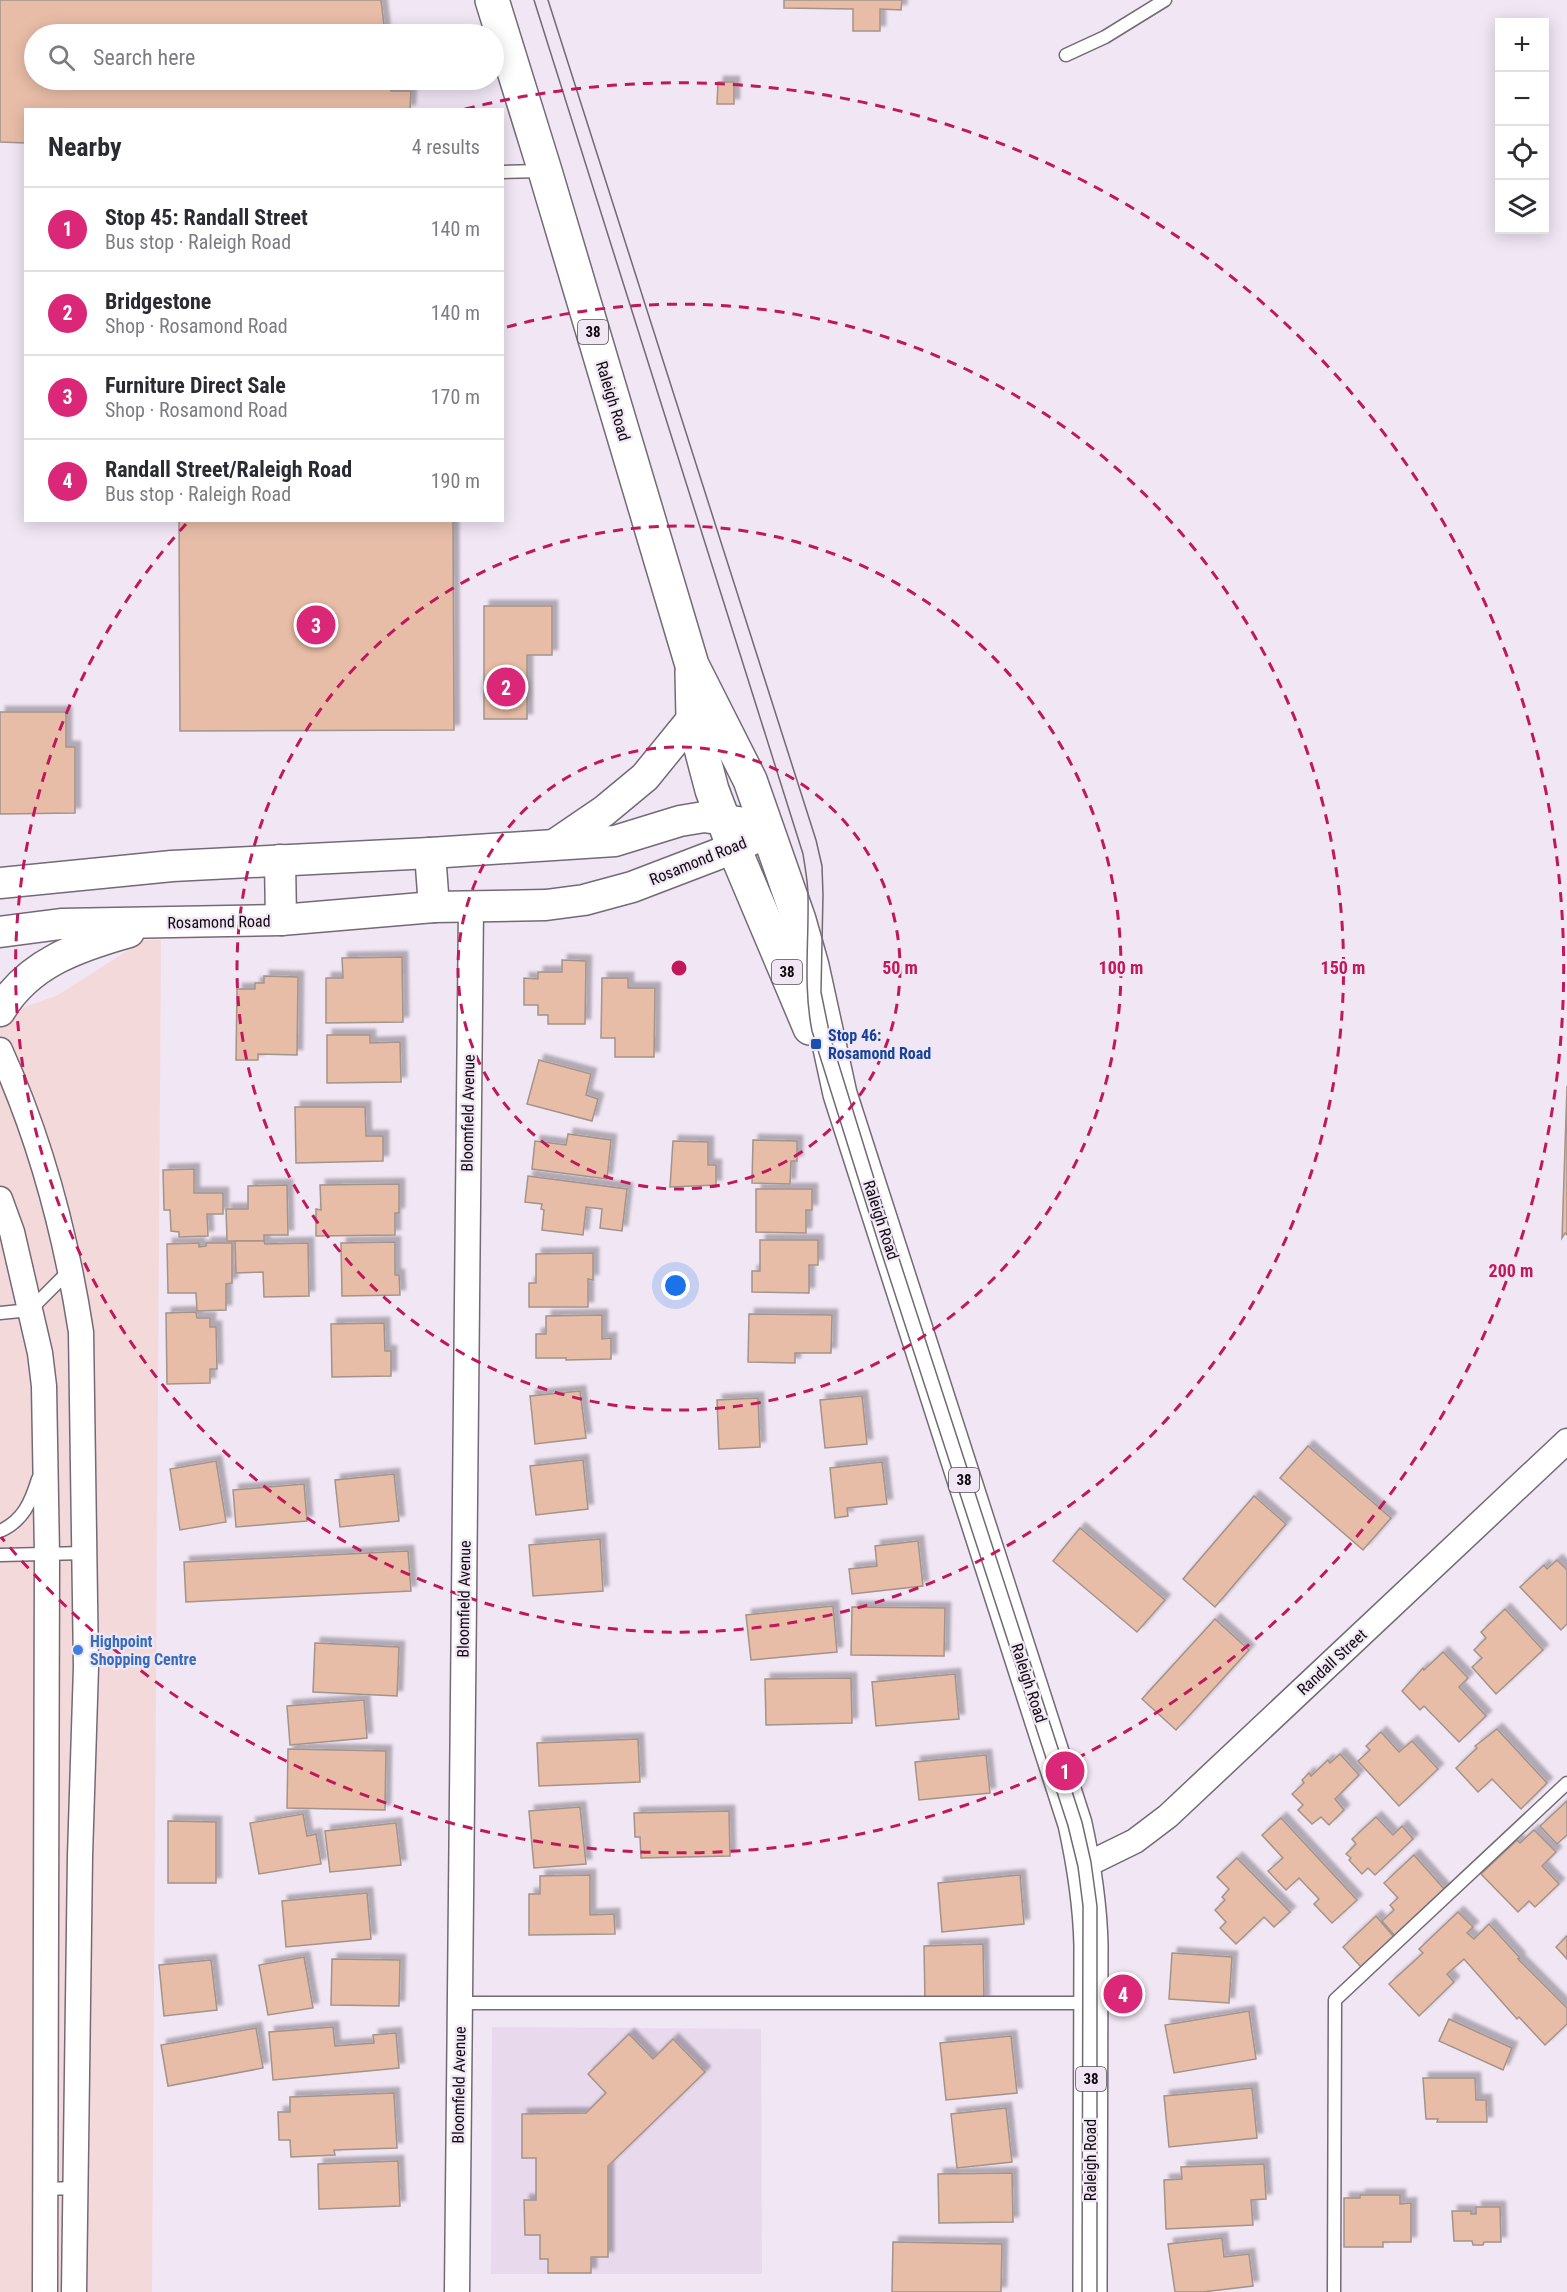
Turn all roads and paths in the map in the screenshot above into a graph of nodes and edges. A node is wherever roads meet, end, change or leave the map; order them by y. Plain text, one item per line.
1 (492, 0) edge
2 (1165, 0) edge
3 (499, 24) edge
4 (504, 39) edge
5 (1066, 54) dead end
6 (545, 171) junction
7 (504, 172) edge
8 (692, 665) junction
9 (693, 718) junction
10 (766, 827) junction
11 (729, 834) junction
12 (557, 843) junction
13 (430, 853) junction
14 (280, 860) junction
15 (0, 883) edge
16 (471, 906) junction
17 (434, 907) junction
18 (280, 920) junction
19 (164, 923) junction
20 (0, 932) edge
21 (0, 1011) edge
22 (0, 1050) edge
23 (840, 1094) junction
24 (0, 1199) edge
25 (0, 1204) edge
26 (0, 1243) edge
27 (70, 1270) junction
28 (30, 1310) junction
29 (0, 1313) edge
30 (1567, 1441) edge
31 (45, 1453) junction
32 (0, 1531) edge
33 (85, 1553) junction
34 (0, 1555) edge
35 (47, 1555) junction
36 (1567, 1783) edge
37 (1084, 1866) junction
38 (1091, 2002) junction
39 (460, 2003) junction
40 (75, 2188) junction
41 (45, 2189) junction
42 (45, 2292) edge
43 (74, 2292) edge
44 (456, 2292) edge
45 (1090, 2292) edge
46 (1334, 2292) edge

1 - 3 main road, Raleigh Road / 38
2 - 5 lane
4 - 6 main road, Raleigh Road / 38
6 - 7 lane
6 - 8 main road, Raleigh Road / 38
8 - 9 main road, Raleigh Road / 38
8 - 10 main road, Raleigh Road / 38
9 - 11 main road, Raleigh Road / 38
9 - 12 street
10 - 11 street, Rosamond Road
10 - 23 main road, Raleigh Road / 38
11 - 12 street, Rosamond Road
11 - 16 street, Rosamond Road
11 - 23 main road, Raleigh Road / 38
12 - 13 street, Rosamond Road
13 - 14 street, Rosamond Road
13 - 17 street
14 - 15 street, Rosamond Road
14 - 18 street
16 - 17 street, Rosamond Road
16 - 39 street, Bloomfield Avenue
17 - 18 street, Rosamond Road
18 - 19 street, Rosamond Road
19 - 20 street, Rosamond Road
19 - 21 street
22 - 27 street
23 - 37 main road, Raleigh Road / 38
24 - 28 street
25 - 26 lane
27 - 28 lane
27 - 33 street
28 - 29 lane
28 - 31 street
30 - 37 street, Randall Street
31 - 32 lane
31 - 35 street
33 - 35 lane
33 - 40 street
34 - 35 lane
35 - 41 street
36 - 46 lane
37 - 38 main road, Raleigh Road / 38
38 - 39 lane
38 - 45 main road, Raleigh Road / 38
39 - 44 street, Bloomfield Avenue
40 - 41 lane
40 - 43 street
41 - 42 street

